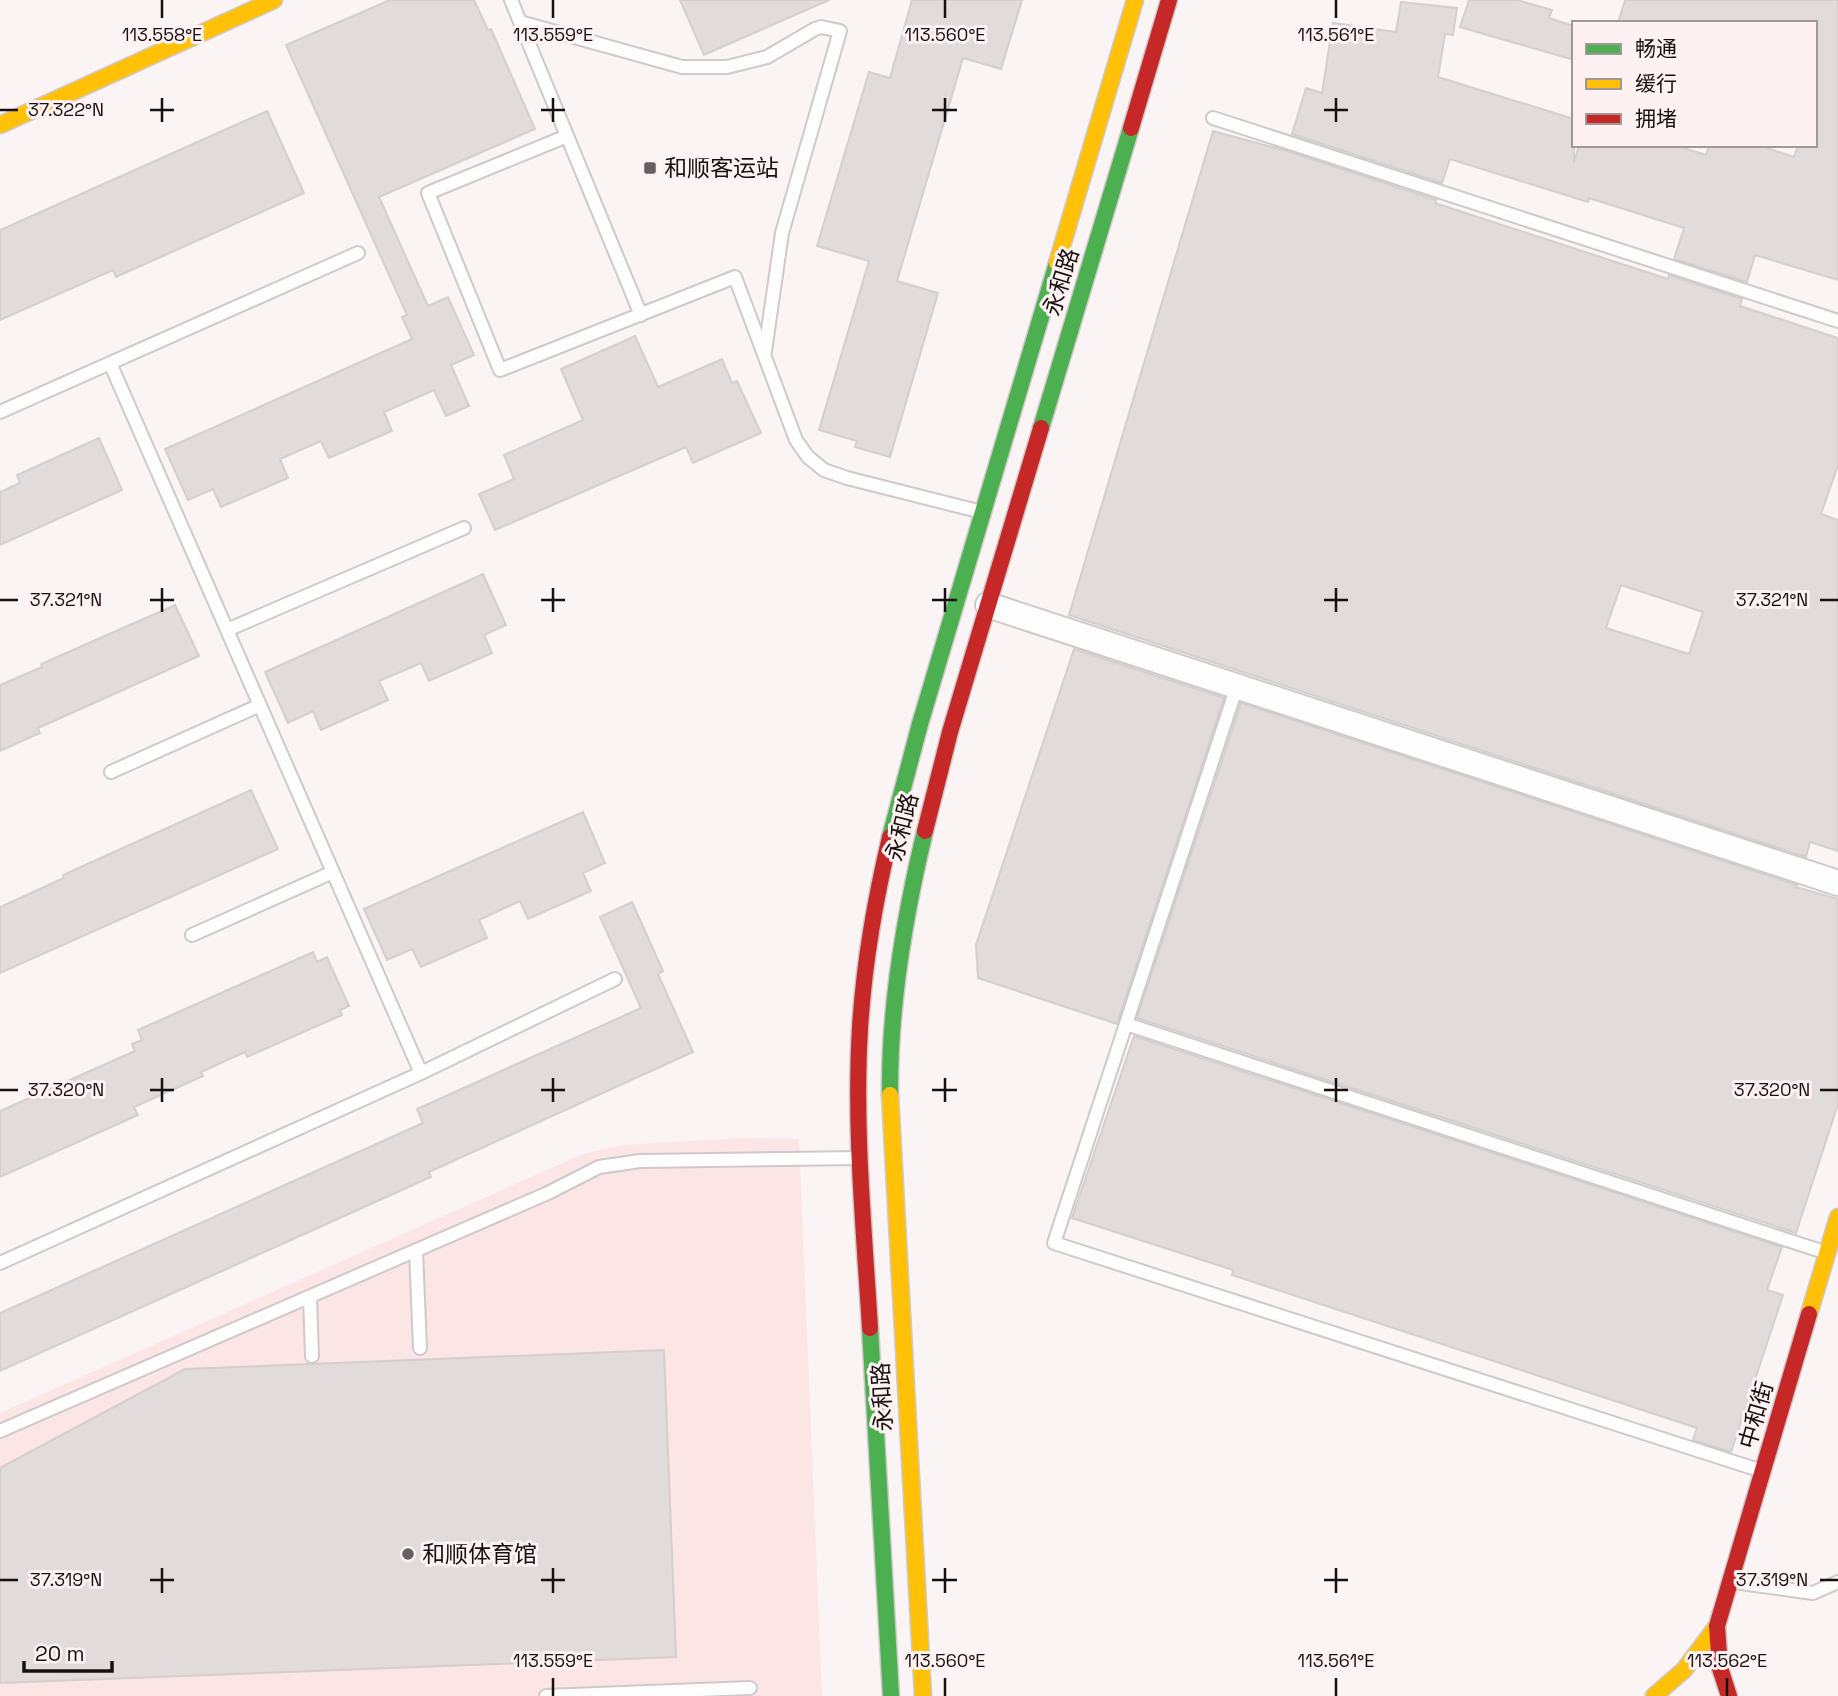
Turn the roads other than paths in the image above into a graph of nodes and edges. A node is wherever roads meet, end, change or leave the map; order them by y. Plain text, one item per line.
1 (274, 0) edge
2 (511, 0) edge
3 (1135, 0) edge
4 (1169, 0) edge
5 (520, 22) junction
6 (1213, 118) dead end
7 (0, 125) edge
8 (567, 136) junction
9 (358, 253) dead end
10 (641, 315) junction
11 (1838, 321) edge
12 (765, 356) junction
13 (110, 363) junction
14 (0, 412) edge
15 (983, 512) junction
16 (464, 528) dead end
17 (988, 605) junction
18 (227, 631) junction
19 (1237, 686) junction
20 (260, 705) junction
21 (111, 772) dead end
22 (333, 872) junction
23 (1838, 883) edge
24 (192, 935) dead end
25 (615, 979) dead end
26 (1126, 1024) junction
27 (421, 1073) junction
28 (859, 1158) junction
29 (1838, 1217) edge
30 (416, 1250) junction
31 (1827, 1253) junction
32 (0, 1263) edge
33 (310, 1297) junction
34 (420, 1348) dead end
35 (312, 1356) dead end
36 (0, 1431) edge
37 (1763, 1471) junction
38 (1730, 1582) junction
39 (1838, 1582) edge
40 (1717, 1626) junction
41 (750, 1688) dead end
42 (546, 1696) edge
43 (891, 1696) edge
44 (923, 1696) edge
45 (1654, 1696) edge
46 (1729, 1696) edge

1 - 7 main road
2 - 5 lane
3 - 15 main road, 永和路
4 - 17 main road, 永和路
5 - 8 lane
5 - 12 lane
6 - 11 lane
8 - 10 lane
8 - 10 lane
9 - 13 lane
10 - 12 lane
12 - 15 lane
13 - 14 lane
13 - 18 lane
15 - 28 main road, 永和路
16 - 18 lane
17 - 19 street
17 - 44 main road, 永和路
18 - 20 lane
19 - 23 street
19 - 26 lane
20 - 21 lane
20 - 22 lane
22 - 24 lane
22 - 27 lane
25 - 27 lane
26 - 31 lane
26 - 37 lane
27 - 32 lane
28 - 30 lane
28 - 43 main road, 永和路
29 - 31 main road, 中和街
30 - 33 lane
30 - 34 lane
31 - 37 main road, 中和街
33 - 35 lane
33 - 36 lane
37 - 38 main road, 中和街
38 - 39 lane
38 - 40 main road, 中和街
40 - 45 main road
40 - 46 main road
41 - 42 lane

